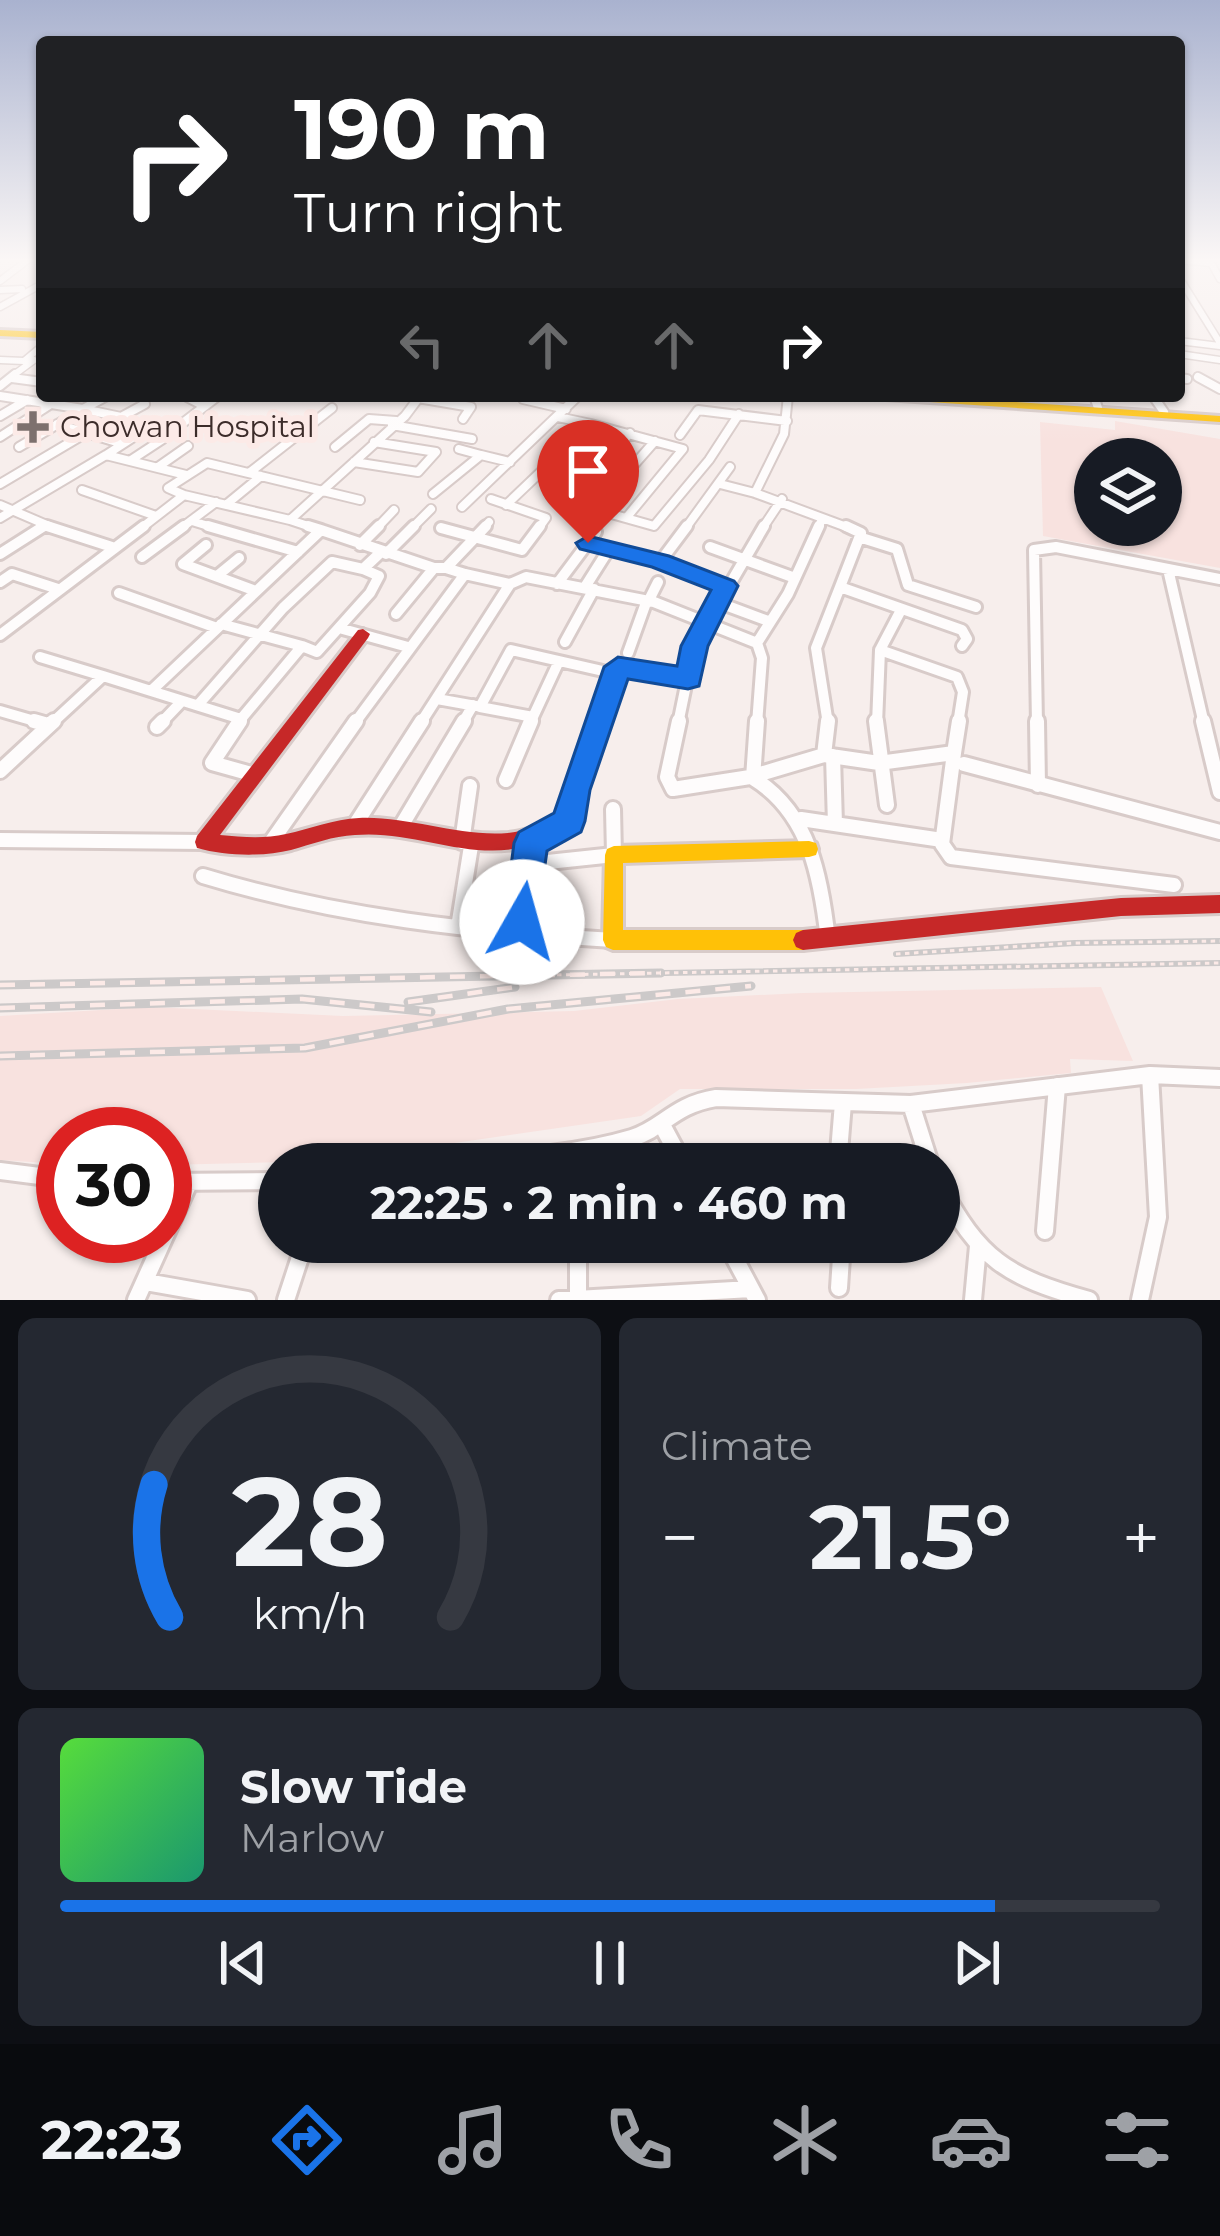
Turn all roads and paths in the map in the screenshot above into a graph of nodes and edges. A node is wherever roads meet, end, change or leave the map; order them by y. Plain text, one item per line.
1 (0, 335) edge
2 (36, 339) edge
3 (1185, 341) edge
4 (1220, 345) edge
5 (1185, 355) edge
6 (0, 360) edge
7 (33, 360) edge
8 (1220, 360) edge
9 (1198, 377) dead end
10 (12, 378) junction
11 (36, 381) edge
12 (0, 386) edge
13 (1220, 388) edge
14 (0, 396) edge
15 (27, 400) junction
16 (36, 402) edge
17 (39, 402) edge
18 (95, 402) edge
19 (196, 402) edge
20 (210, 402) edge
21 (414, 402) edge
22 (448, 402) edge
23 (536, 402) edge
24 (572, 402) edge
25 (788, 402) edge
26 (1019, 402) edge
27 (1096, 402) edge
28 (1157, 402) edge
29 (51, 404) junction
30 (145, 404) dead end
31 (1063, 404) edge
32 (204, 406) junction
33 (332, 408) dead end
34 (83, 409) junction
35 (566, 409) junction
36 (1163, 412) junction
37 (739, 414) junction
38 (0, 416) edge
39 (558, 417) junction
40 (1220, 417) edge
41 (463, 419) dead end
42 (787, 421) junction
43 (394, 423) junction
44 (57, 424) junction
45 (591, 424) junction
46 (142, 431) dead end
47 (86, 433) junction
48 (630, 434) junction
49 (452, 435) junction
50 (680, 435) dead end
51 (0, 437) edge
52 (472, 439) dead end
53 (655, 441) junction
54 (374, 442) junction
55 (123, 444) junction
56 (188, 446) dead end
57 (335, 447) dead end
58 (19, 448) dead end
59 (459, 449) dead end
60 (436, 452) junction
61 (106, 455) junction
62 (481, 455) junction
63 (560, 455) junction
64 (131, 460) junction
65 (354, 462) junction
66 (510, 462) junction
67 (601, 466) junction
68 (670, 466) junction
69 (158, 467) junction
70 (730, 467) dead end
71 (249, 473) junction
72 (697, 474) junction
73 (186, 475) junction
74 (261, 476) junction
75 (0, 484) edge
76 (720, 484) junction
77 (82, 490) dead end
78 (326, 490) junction
79 (755, 493) junction
80 (433, 494) dead end
81 (184, 495) junction
82 (678, 496) junction
83 (491, 499) dead end
84 (782, 499) junction
85 (360, 500) dead end
86 (642, 500) junction
87 (222, 503) junction
88 (704, 504) junction
89 (0, 505) edge
90 (506, 505) junction
91 (462, 507) dead end
92 (596, 508) junction
93 (431, 509) dead end
94 (668, 509) junction
95 (14, 510) junction
96 (394, 511) dead end
97 (156, 516) junction
98 (627, 517) junction
99 (0, 518) edge
100 (822, 518) junction
101 (290, 520) junction
102 (192, 521) junction
103 (489, 522) dead end
104 (40, 524) junction
105 (441, 528) dead end
106 (321, 530) junction
107 (596, 532) dead end
108 (474, 537) junction
109 (862, 538) junction
110 (588, 543) junction
111 (206, 545) dead end
112 (360, 545) junction
113 (112, 547) junction
114 (710, 547) dead end
115 (609, 549) junction
116 (0, 550) edge
117 (298, 552) junction
118 (383, 554) junction
119 (142, 556) dead end
120 (239, 558) dead end
121 (741, 559) junction
122 (660, 562) junction
123 (440, 568) junction
124 (363, 569) junction
125 (1168, 569) junction
126 (465, 574) junction
127 (218, 576) junction
128 (795, 578) junction
129 (1220, 579) edge
130 (0, 582) edge
131 (658, 582) dead end
132 (510, 584) junction
133 (557, 584) junction
134 (725, 586) junction
135 (840, 587) junction
136 (590, 588) junction
137 (58, 589) junction
138 (256, 591) junction
139 (119, 593) dead end
140 (648, 600) junction
141 (717, 602) junction
142 (976, 607) dead end
143 (901, 610) junction
144 (396, 614) dead end
145 (768, 621) junction
146 (704, 624) junction
147 (219, 626) junction
148 (338, 628) junction
149 (0, 634) edge
150 (363, 634) junction
151 (263, 635) junction
152 (565, 642) dead end
153 (758, 643) junction
154 (302, 646) junction
155 (962, 646) dead end
156 (407, 647) junction
157 (880, 650) junction
158 (628, 652) dead end
159 (40, 657) dead end
160 (559, 661) junction
161 (616, 674) junction
162 (103, 676) junction
163 (688, 679) junction
164 (151, 691) junction
165 (437, 699) junction
166 (182, 701) junction
167 (198, 705) junction
168 (476, 706) junction
169 (0, 711) edge
170 (533, 717) junction
171 (241, 719) junction
172 (48, 725) junction
173 (157, 727) dead end
174 (828, 755) junction
175 (959, 759) junction
176 (879, 763) junction
177 (0, 771) edge
178 (255, 775) junction
179 (753, 778) junction
180 (506, 780) dead end
181 (470, 785) dead end
182 (1039, 785) junction
183 (1220, 792) edge
184 (887, 805) dead end
185 (613, 809) dead end
186 (801, 819) junction
187 (835, 824) junction
188 (355, 825) junction
189 (400, 828) junction
190 (1220, 832) edge
191 (0, 840) edge
192 (942, 840) junction
193 (204, 842) junction
194 (531, 843) junction
195 (467, 844) junction
196 (268, 845) junction
197 (809, 849) junction
198 (614, 855) junction
199 (529, 864) junction
200 (203, 876) dead end
201 (1174, 885) dead end
202 (1220, 904) edge
203 (459, 921) dead end
204 (522, 922) dead end
205 (613, 940) junction
206 (829, 940) junction
207 (1150, 1075) junction
208 (1220, 1078) edge
209 (1057, 1086) junction
210 (843, 1103) junction
211 (911, 1104) junction
212 (661, 1123) junction
213 (617, 1143) edge
214 (672, 1143) edge
215 (840, 1143) edge
216 (923, 1143) edge
217 (0, 1171) edge
218 (36, 1176) edge
219 (258, 1181) edge
220 (192, 1183) edge
221 (960, 1217) edge
222 (1045, 1231) dead end
223 (978, 1246) junction
224 (154, 1263) edge
225 (298, 1263) edge
226 (578, 1263) edge
227 (737, 1263) edge
228 (841, 1263) edge
229 (839, 1288) dead end
230 (141, 1291) edge
231 (754, 1294) edge
232 (578, 1299) edge
233 (247, 1300) edge
234 (286, 1300) edge
235 (559, 1300) edge
236 (973, 1300) edge
237 (1088, 1300) edge
238 (1140, 1300) edge

1 - 2 street
3 - 4 street
5 - 8 street
6 - 7 street
7 - 10 street
9 - 13 street
10 - 11 street
10 - 12 street
14 - 15 street
15 - 16 street
15 - 38 street
17 - 29 street
18 - 34 street
19 - 32 street
20 - 32 street
21 - 43 street
22 - 41 street
23 - 35 street
24 - 35 street
25 - 42 street
26 - 31 street
27 - 31 street
27 - 36 street
28 - 36 street
29 - 34 street
29 - 51 street
30 - 34 street
31 - 40 street
32 - 64 street
33 - 71 street
34 - 44 street
35 - 39 street
36 - 40 street
37 - 42 street
37 - 50 street
37 - 72 street
39 - 45 street
39 - 66 street
42 - 79 street
43 - 49 street
43 - 54 street
43 - 57 street
44 - 47 street
44 - 58 street
45 - 48 street
45 - 63 street
46 - 55 street
47 - 55 street
47 - 75 street
48 - 53 street
48 - 67 street
49 - 52 street
49 - 60 street
53 - 68 street
53 - 92 street
54 - 60 street
54 - 65 street
55 - 61 street
56 - 69 street
59 - 62 street
60 - 65 street
61 - 64 street
61 - 95 street
62 - 66 street
62 - 80 street
63 - 67 street
63 - 90 street
64 - 69 street
65 - 78 street
66 - 91 street
67 - 92 street
68 - 72 street
68 - 86 street
69 - 73 street
70 - 76 street
71 - 73 street
71 - 74 street
72 - 82 street
73 - 81 street
74 - 78 street
74 - 87 street
76 - 79 street
76 - 88 street
77 - 97 street
78 - 85 street
78 - 101 street
79 - 84 street
81 - 87 street
81 - 97 street
82 - 88 street
82 - 94 street
83 - 90 street
84 - 100 street
84 - 121 street
86 - 94 street
86 - 98 street
87 - 101 street
87 - 102 street
88 - 122 street
89 - 95 street
90 - 108 street
92 - 98 street
93 - 118 street
94 - 98 street
95 - 99 street
95 - 104 street
96 - 112 street
97 - 113 street
100 - 109 street
100 - 128 street
101 - 106 street
102 - 117 street
102 - 119 street
103 - 108 street
104 - 113 street
104 - 116 street
105 - 108 street
106 - 112 street
106 - 117 street
107 - 110 street
108 - 123 street
109 - 135 street
109 - 142 street
110 - 115 street
110 - 133 street
111 - 127 street
112 - 118 street
113 - 137 street
114 - 121 street
115 - 122 street
115 - 136 street
117 - 138 street
118 - 123 street
118 - 124 street
120 - 127 street
121 - 128 street
121 - 134 street
122 - 134 street
123 - 126 street
123 - 144 street
124 - 148 street
124 - 151 street
125 - 129 street
125 - 182 street
125 - 183 street
126 - 132 street
126 - 156 street
127 - 138 street
128 - 145 street
130 - 137 street
131 - 140 street
132 - 133 street
132 - 165 street
133 - 136 street
134 - 141 street
135 - 143 street
135 - 174 street
136 - 140 street
136 - 152 street
137 - 149 street
138 - 147 street
139 - 147 street
140 - 146 street
140 - 158 street
141 - 145 street
141 - 146 street
143 - 155 street
143 - 157 street
145 - 153 street
146 - 153 street
146 - 163 street
147 - 151 street
147 - 164 street
148 - 150 street
148 - 154 street
150 - 156 street
150 - 178 street
151 - 154 street
151 - 167 street
153 - 179 street
154 - 171 street
156 - 196 street
157 - 175 street
157 - 176 street
159 - 162 street
160 - 161 street
160 - 168 street
160 - 170 street
161 - 163 street
161 - 194 street
162 - 164 street
162 - 172 street
163 - 179 street
164 - 166 street
165 - 168 street
165 - 188 street
166 - 167 street
166 - 173 street
167 - 171 street
168 - 170 street
168 - 189 street
169 - 172 street
170 - 180 street
171 - 178 street
172 - 177 street
174 - 176 street
174 - 179 street
174 - 187 street
175 - 176 street
175 - 182 street
175 - 192 street
176 - 184 street
178 - 193 street
179 - 186 street
181 - 195 street
182 - 190 street
185 - 198 street
186 - 187 street
186 - 197 street
187 - 192 street
188 - 189 street
188 - 196 street
189 - 195 street
191 - 193 street
192 - 201 street
193 - 196 street
194 - 195 street
194 - 199 street
195 - 203 street
197 - 198 street
197 - 206 street
198 - 199 street
198 - 205 street
199 - 204 street
200 - 205 street
202 - 206 street
205 - 206 street
207 - 208 street
207 - 209 street
207 - 238 street
209 - 211 street
209 - 222 street
210 - 211 street
210 - 212 street
210 - 215 street
211 - 216 street
212 - 213 street
212 - 214 street
217 - 218 street
219 - 220 street
221 - 223 street
223 - 236 street
223 - 237 street
224 - 230 street
225 - 234 street
226 - 232 street
227 - 231 street
228 - 229 street
230 - 233 street
231 - 232 street
232 - 235 street

